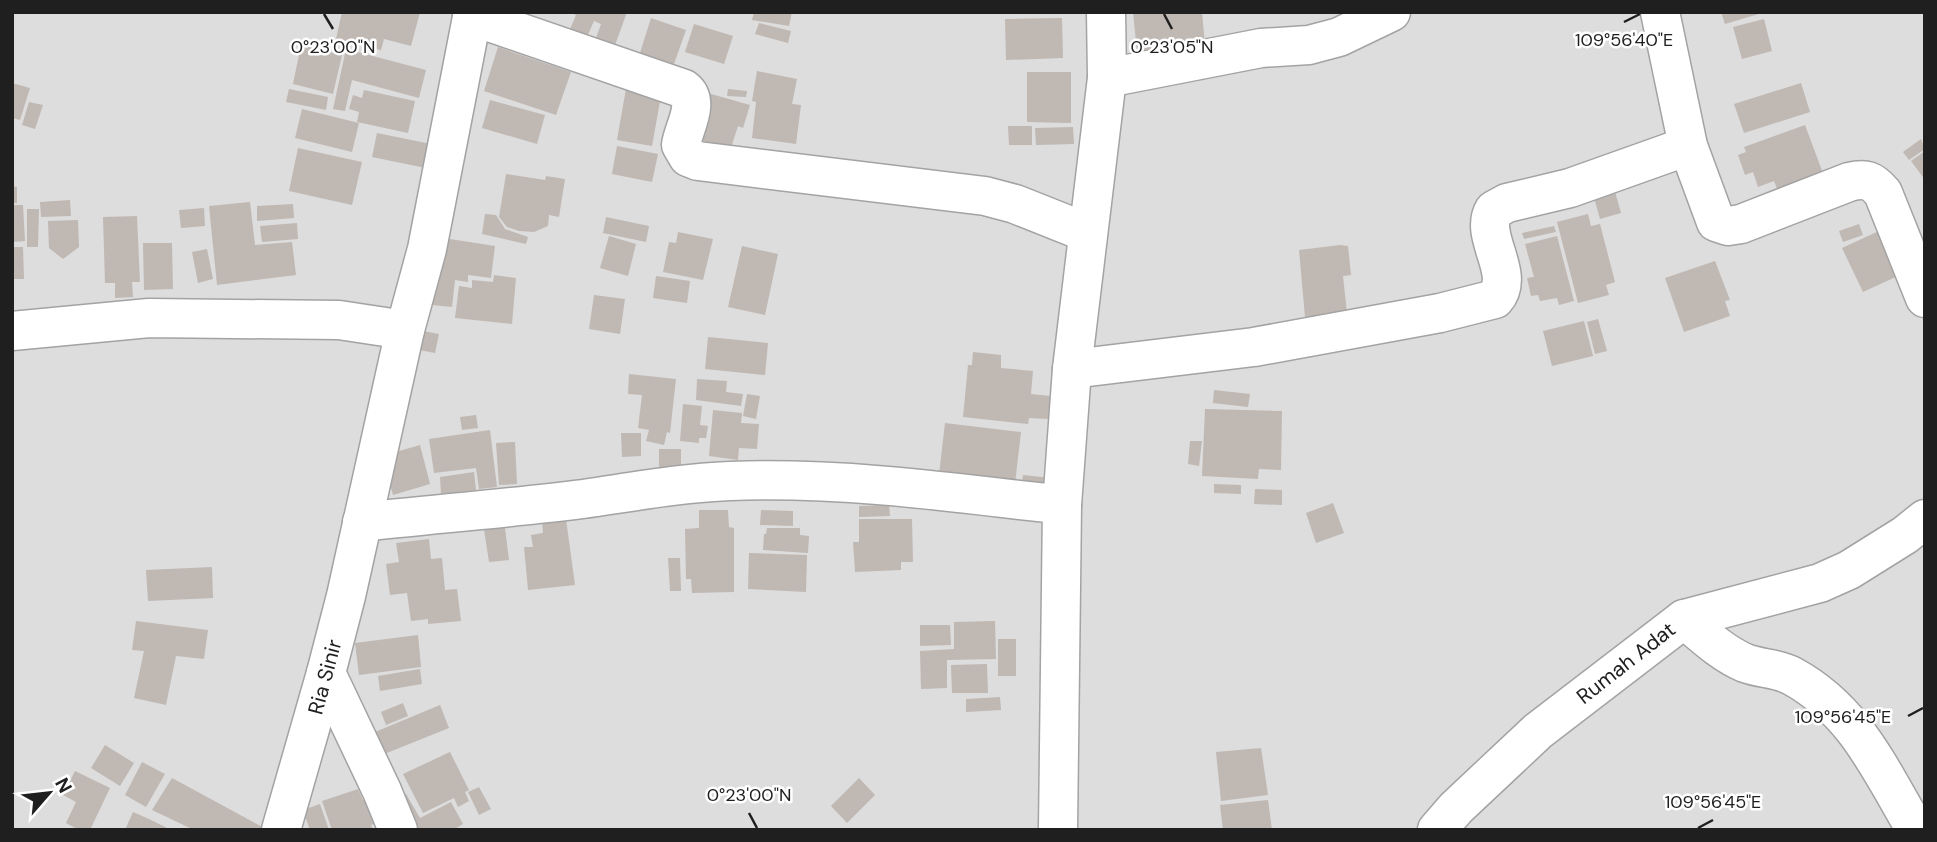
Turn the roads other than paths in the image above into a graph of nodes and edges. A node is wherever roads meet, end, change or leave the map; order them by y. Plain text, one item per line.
1 (1106, 12) edge
2 (1391, 12) edge
3 (1660, 12) edge
4 (472, 14) edge
5 (1107, 78) junction
6 (1688, 146) junction
7 (1088, 233) junction
8 (1925, 298) edge
9 (405, 330) junction
10 (12, 331) edge
11 (1072, 369) junction
12 (1062, 505) junction
13 (1925, 519) edge
14 (362, 522) junction
15 (1684, 619) junction
16 (326, 673) junction
17 (281, 830) edge
18 (398, 830) edge
19 (1058, 830) edge
20 (1437, 830) edge
21 (1916, 830) edge

1 - 5 street
2 - 5 street
3 - 6 street
4 - 7 street
4 - 9 street, Ria Sinir
5 - 7 street
6 - 8 street
6 - 11 street
7 - 11 street
9 - 10 street
9 - 14 street, Ria Sinir
11 - 12 street
12 - 14 street
12 - 19 street
13 - 15 street, Rumah Adat
14 - 16 street, Ria Sinir
15 - 20 street, Rumah Adat
15 - 21 street
16 - 17 street, Ria Sinir
16 - 18 street

